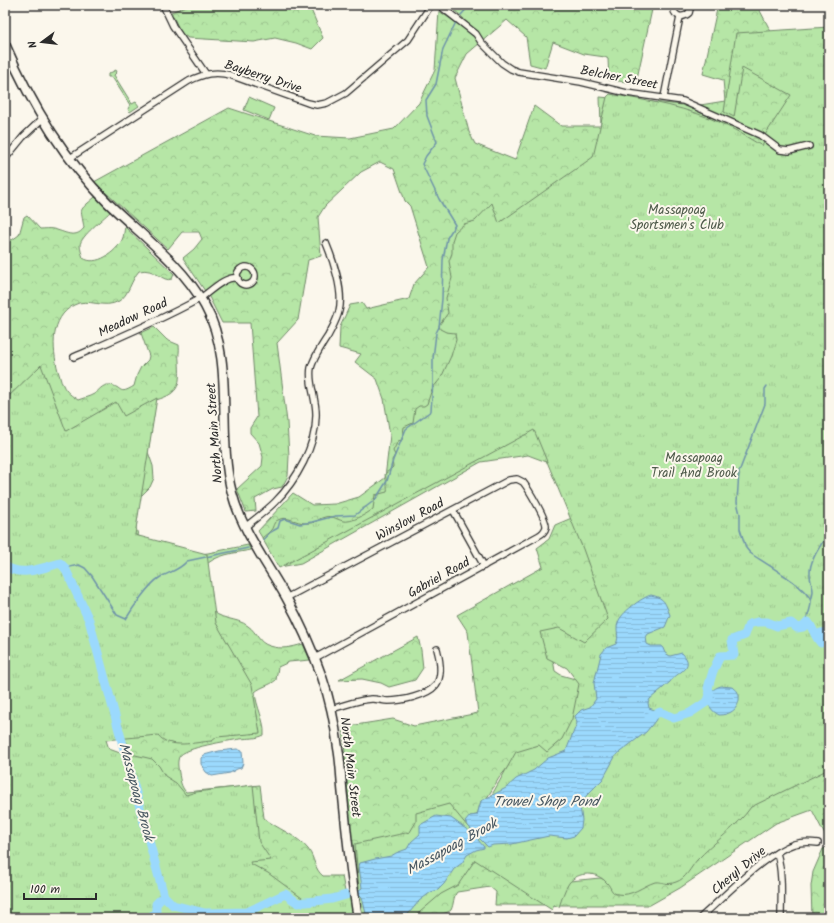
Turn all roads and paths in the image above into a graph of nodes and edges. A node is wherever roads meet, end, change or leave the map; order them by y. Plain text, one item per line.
1 (163, 5) edge
2 (431, 5) edge
3 (439, 5) edge
4 (674, 5) edge
5 (689, 5) edge
6 (680, 17) junction
7 (5, 44) edge
8 (206, 74) junction
9 (664, 97) junction
10 (42, 119) junction
11 (808, 146) dead end
12 (70, 158) junction
13 (5, 159) edge
14 (326, 243) dead end
15 (238, 278) dead end
16 (201, 298) junction
17 (74, 357) dead end
18 (535, 502) joint
19 (453, 510) junction
20 (245, 527) junction
21 (484, 566) junction
22 (286, 598) junction
23 (437, 649) dead end
24 (315, 658) junction
25 (331, 709) junction
26 (818, 843) dead end
27 (777, 853) junction
28 (358, 918) edge
29 (700, 918) edge
30 (780, 918) edge

1 - 8 street
2 - 8 street, Bayberry Drive
3 - 9 street, Belcher Street
4 - 6 street
5 - 6 street
6 - 9 street
7 - 10 main road, North Main Street
8 - 12 street, Bayberry Drive
9 - 11 street, Belcher Street
10 - 12 main road, North Main Street
10 - 13 street
12 - 16 main road, North Main Street
14 - 20 street
15 - 16 street, Meadow Road
16 - 17 street, Meadow Road
16 - 20 main road, North Main Street
18 - 19 street, Winslow Road
18 - 21 street, Gabriel Road
19 - 21 street
19 - 22 street, Winslow Road
20 - 22 main road, North Main Street
21 - 24 street, Gabriel Road
22 - 24 main road, North Main Street
23 - 25 street
24 - 25 main road, North Main Street
25 - 28 main road, North Main Street
26 - 27 street, Cheryl Drive
27 - 29 street, Cheryl Drive
27 - 30 street

